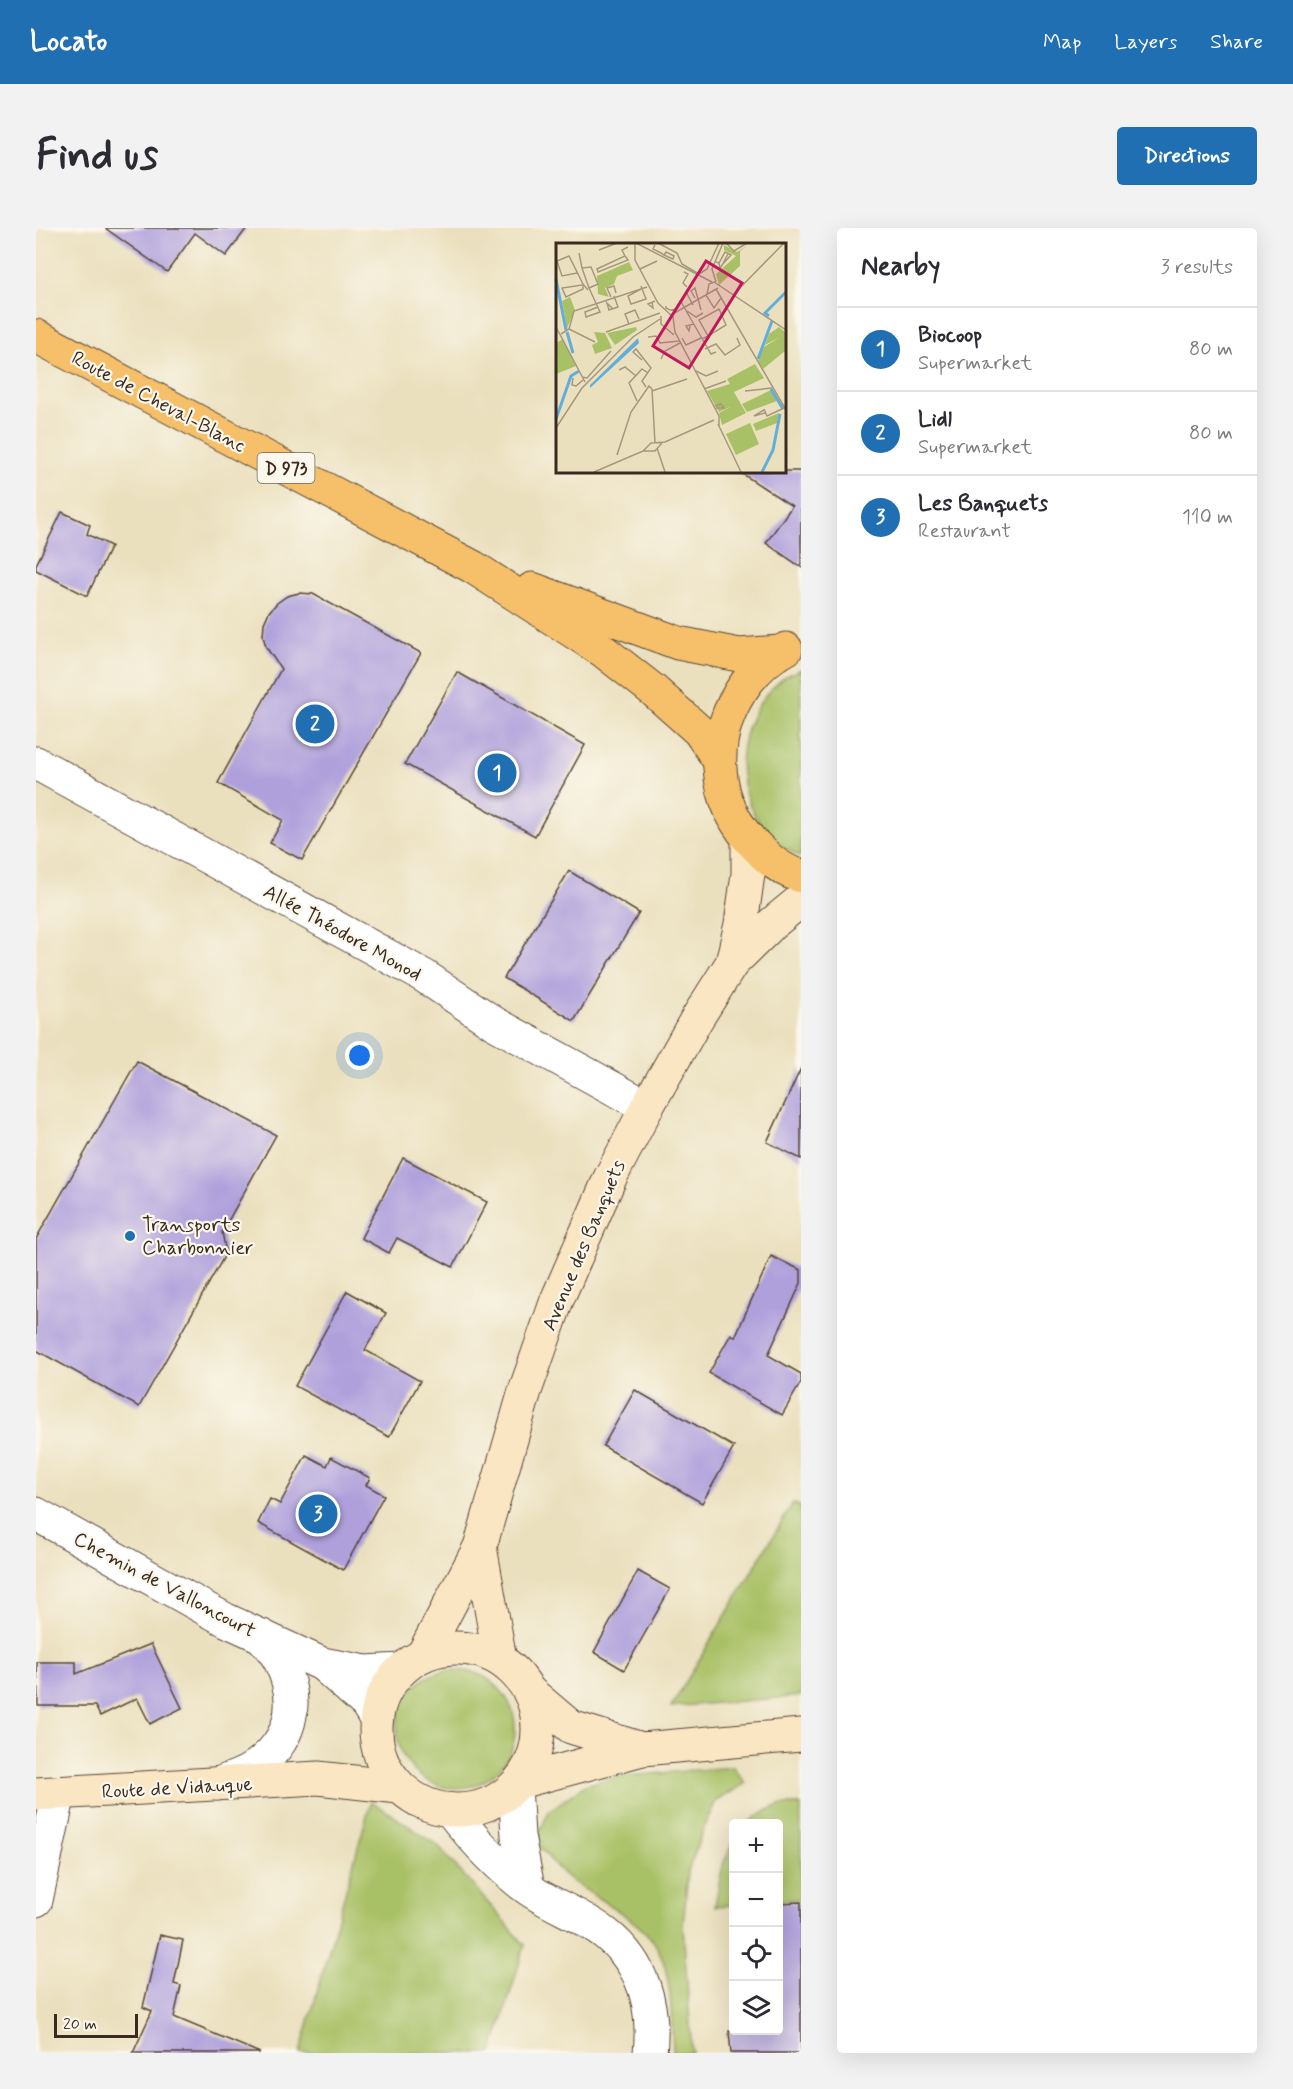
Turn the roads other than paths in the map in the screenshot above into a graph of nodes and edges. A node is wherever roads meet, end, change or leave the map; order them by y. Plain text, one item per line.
1 (36, 336) edge
2 (473, 567) junction
3 (791, 647) edge
4 (719, 760) junction
5 (36, 763) edge
6 (748, 839) junction
7 (801, 876) edge
8 (801, 900) edge
9 (732, 963) junction
10 (646, 1107) junction
11 (36, 1514) edge
12 (480, 1547) junction
13 (262, 1636) junction
14 (500, 1659) junction
15 (412, 1662) junction
16 (322, 1664) junction
17 (531, 1693) junction
18 (376, 1726) junction
19 (801, 1736) edge
20 (642, 1749) junction
21 (318, 1778) junction
22 (217, 1785) junction
23 (517, 1785) junction
24 (399, 1787) junction
25 (47, 1793) edge
26 (450, 1810) junction
27 (528, 1888) junction
28 (36, 1899) edge
29 (650, 2053) edge

1 - 2 main road, Route de Cheval-Blanc / D 973
2 - 3 main road, D 973
2 - 4 main road, D 973
3 - 4 main road
4 - 6 main road
5 - 10 street, Allée Théodore Monod
6 - 7 main road
6 - 9 street, Avenue des Banquets
8 - 9 street, Avenue des Banquets
9 - 10 street, Avenue des Banquets
10 - 12 street, Avenue des Banquets
11 - 13 street, Chemin de Valloncourt
12 - 14 street, Avenue des Banquets
12 - 15 street, Avenue des Banquets
13 - 16 street, Chemin de Valloncourt
13 - 22 street, Chemin de Valloncourt
14 - 15 street
14 - 17 street
15 - 16 street, Chemin de Valloncourt
15 - 18 street
16 - 18 street, Chemin de Valloncourt
17 - 20 street
17 - 23 street
18 - 21 street, Route de Vidauque
18 - 24 street
19 - 20 street
20 - 23 street
21 - 22 street, Route de Vidauque
21 - 24 street, Route de Vidauque
22 - 25 street, Route de Vidauque
23 - 26 street
23 - 27 street
24 - 26 street
25 - 28 street
26 - 27 street
27 - 29 street

